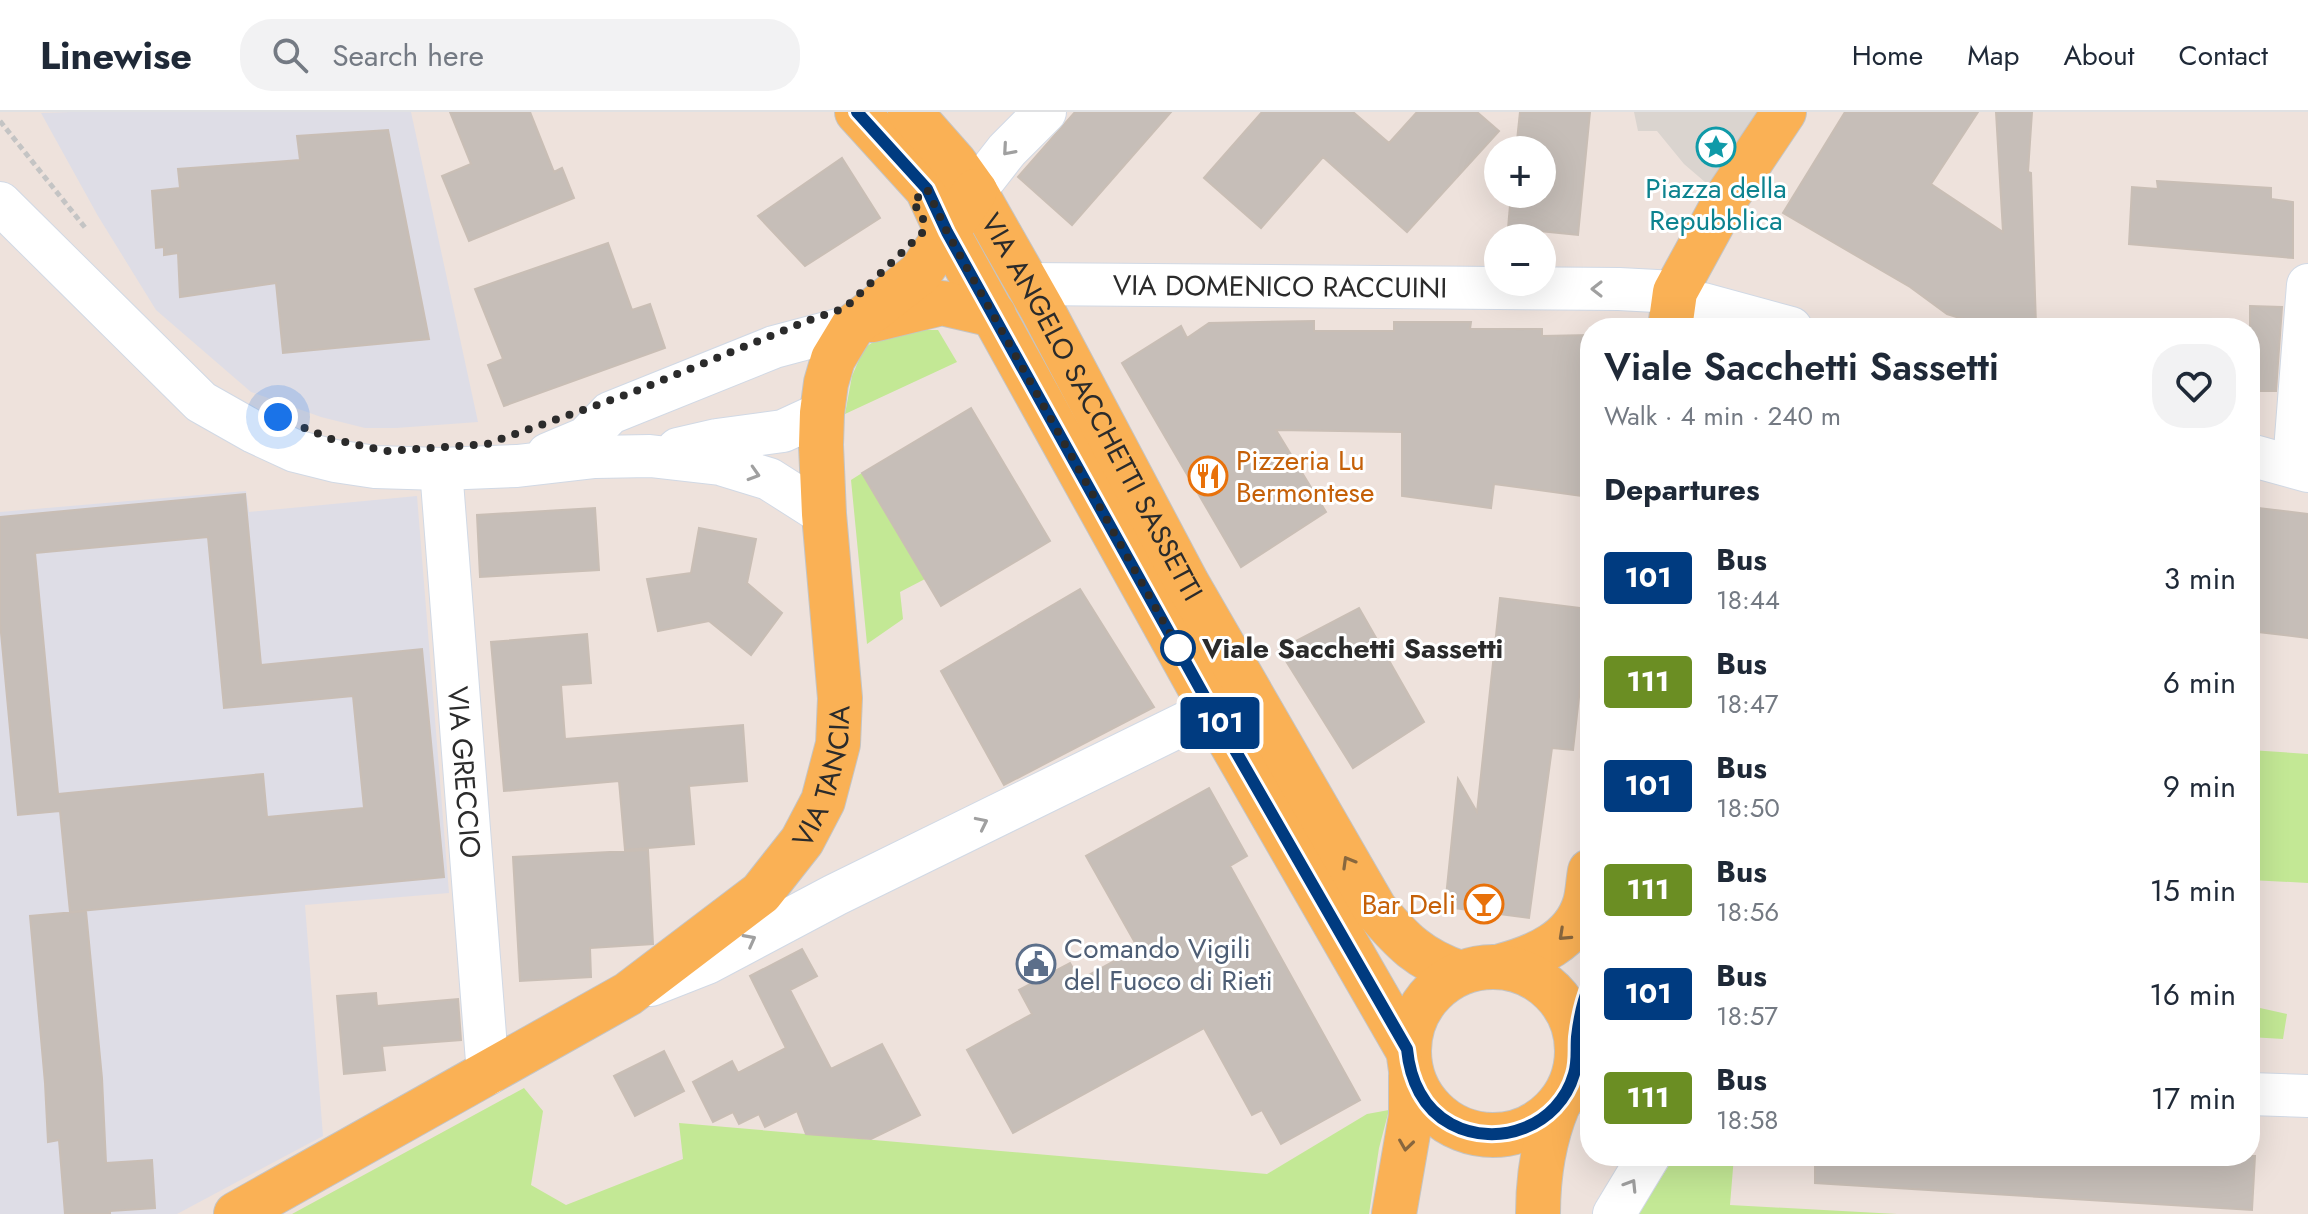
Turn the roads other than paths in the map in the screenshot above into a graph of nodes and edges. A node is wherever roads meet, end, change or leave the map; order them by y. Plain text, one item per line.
1 (857, 112) edge
2 (910, 112) edge
3 (1045, 112) edge
4 (1784, 112) edge
5 (975, 191) junction
6 (0, 203) edge
7 (947, 232) junction
8 (1028, 284) junction
9 (2308, 285) edge
10 (1687, 313) edge
11 (994, 315) junction
12 (1722, 318) edge
13 (853, 326) junction
14 (822, 413) junction
15 (2299, 454) edge
16 (2260, 455) edge
17 (650, 456) junction
18 (517, 466) junction
19 (441, 469) junction
20 (824, 514) junction
21 (1212, 710) junction
22 (1580, 914) edge
23 (1480, 970) junction
24 (628, 994) junction
25 (1580, 1021) edge
26 (1577, 1039) junction
27 (1409, 1062) junction
28 (488, 1074) junction
29 (1572, 1093) edge
30 (2260, 1094) edge
31 (2308, 1096) edge
32 (1643, 1166) edge
33 (236, 1214) edge
34 (1394, 1214) edge
35 (1538, 1214) edge
36 (1614, 1214) edge

1 - 7 main road, VIA ANGELO SACCHETTI SASSETTI
2 - 5 main road, VIA ANGELO SACCHETTI SASSETTI
3 -> 5 street, VIA TANCIA
4 - 10 main road
5 - 7 main road, VIA TANCIA
5 - 8 main road, VIA ANGELO SACCHETTI SASSETTI
6 - 19 street
7 - 11 main road, VIA ANGELO SACCHETTI SASSETTI
7 - 13 main road, VIA TANCIA
10 -> 8 street, VIA DOMENICO RACCUINI
23 -> 8 main road, VIA ANGELO SACCHETTI SASSETTI
9 - 15 street
10 - 12 street, VIA DOMENICO RACCUINI
11 - 13 main road
11 - 21 main road, VIA ANGELO SACCHETTI SASSETTI
13 - 14 main road, VIA TANCIA
13 - 18 street
14 - 17 street
14 - 20 main road, VIA TANCIA
15 - 16 street
17 - 18 street
17 -> 20 street
18 - 19 street
19 - 28 street, VIA GRECCIO
20 - 24 main road, VIA TANCIA
24 -> 21 street
21 - 27 main road, VIA ANGELO SACCHETTI SASSETTI
22 -> 23 main road
23 - 26 main road
23 - 27 main road
24 - 28 main road, VIA TANCIA
25 - 26 main road
26 - 29 main road
27 - 29 main road
27 -> 34 main road
28 - 33 main road, VIA TANCIA
29 - 35 main road
30 - 31 street
36 -> 32 street

